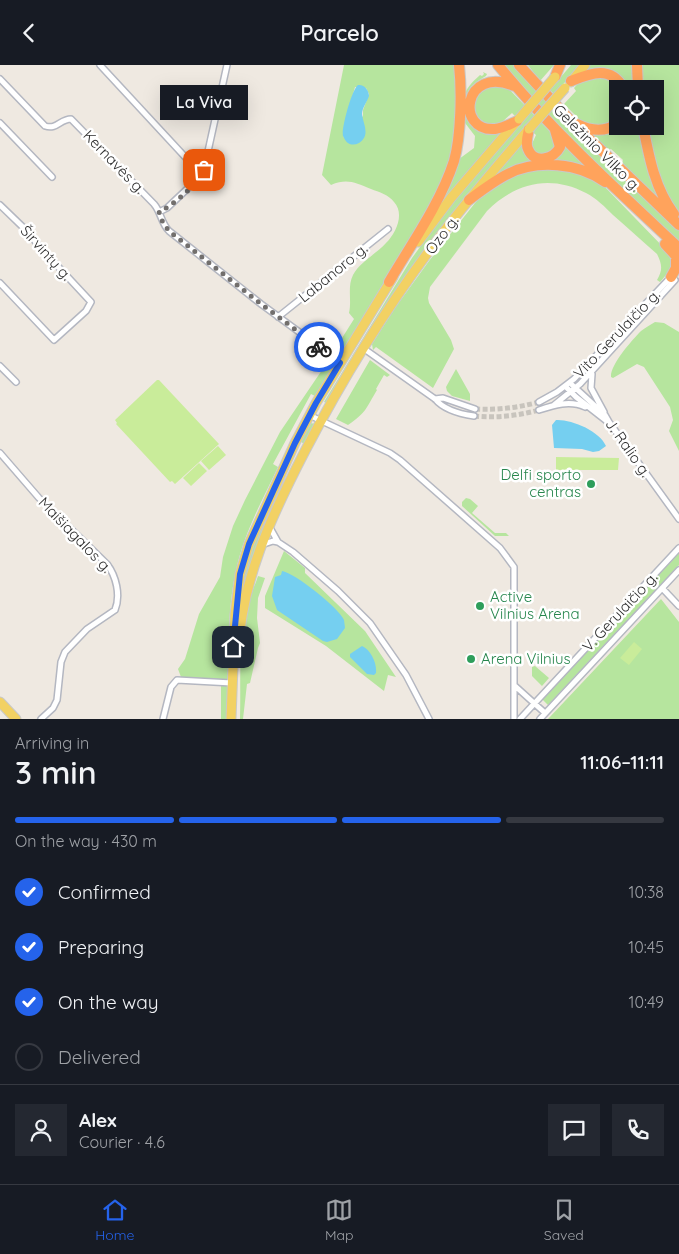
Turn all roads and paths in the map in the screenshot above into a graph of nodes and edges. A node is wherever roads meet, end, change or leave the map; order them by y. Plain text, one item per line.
1 (100, 65) edge
2 (227, 65) edge
3 (460, 65) edge
4 (498, 65) edge
5 (519, 65) edge
6 (526, 65) edge
7 (560, 65) edge
8 (566, 65) edge
9 (585, 65) edge
10 (637, 65) edge
11 (555, 77) junction
12 (0, 79) edge
13 (616, 80) edge
14 (638, 80) edge
15 (536, 84) junction
16 (568, 84) junction
17 (516, 87) junction
18 (518, 120) junction
19 (570, 120) junction
20 (0, 123) edge
21 (554, 126) junction
22 (609, 128) edge
23 (529, 129) junction
24 (645, 135) edge
25 (206, 164) junction
26 (52, 177) dead end
27 (626, 198) junction
28 (469, 200) junction
29 (0, 205) edge
30 (159, 212) junction
31 (679, 221) edge
32 (679, 225) edge
33 (388, 229) dead end
34 (679, 248) edge
35 (675, 278) edge
36 (389, 282) junction
37 (0, 283) edge
38 (278, 317) junction
39 (363, 348) junction
40 (340, 363) junction
41 (0, 366) edge
42 (593, 371) junction
43 (16, 383) dead end
44 (567, 384) junction
45 (573, 391) junction
46 (434, 399) junction
47 (539, 402) tunnel mouth
48 (554, 405) junction
49 (475, 409) tunnel mouth
50 (590, 409) junction
51 (539, 410) tunnel mouth
52 (309, 415) junction
53 (605, 415) junction
54 (474, 416) tunnel mouth
55 (321, 421) junction
56 (609, 422) junction
57 (0, 453) edge
58 (679, 519) edge
59 (269, 526) junction
60 (278, 541) junction
61 (260, 545) junction
62 (679, 549) edge
63 (679, 570) edge
64 (662, 588) junction
65 (679, 606) edge
66 (232, 683) junction
67 (515, 686) junction
68 (0, 702) edge
69 (534, 703) junction
70 (545, 713) junction
71 (15, 718) edge
72 (41, 719) edge
73 (163, 719) edge
74 (231, 719) edge
75 (237, 719) edge
76 (429, 719) edge
77 (514, 719) edge
78 (520, 719) edge
79 (540, 719) edge

1 - 25 street
2 - 25 street
3 - 36 highway
4 - 17 highway, Geležinio Vilko g.
5 - 15 highway, Geležinio Vilko g.
6 - 15 highway
7 - 11 highway
8 - 11 main road, Ozo g.
9 - 16 main road, Ozo g.
10 - 14 highway
11 - 18 main road, Ozo g., bridge
12 - 30 street, Kernavės g.
13 - 16 highway
15 - 19 highway, Geležinio Vilko g.
16 - 23 main road, Ozo g., bridge
17 - 18 highway
17 - 21 highway, Geležinio Vilko g.
18 - 36 main road, Ozo g.
19 - 22 highway
19 - 32 highway, Geležinio Vilko g.
20 - 26 street
21 - 23 highway
21 - 27 highway, Geležinio Vilko g.
23 - 28 main road, Ozo g.
24 - 31 highway
25 - 30 street
27 - 28 highway
27 - 34 highway, Geležinio Vilko g.
27 - 35 highway
28 - 39 main road, Ozo g.
29 - 37 street, Širvintų g.
30 - 38 street, Kernavės g.
33 - 38 street, Labanoro g.
35 - 42 street, Vito Gerulaičio g.
35 - 44 street, Vito Gerulaičio g.
36 - 40 main road, Ozo g.
38 - 40 street, Kernavės g.
39 - 46 street
39 - 55 main road, Ozo g.
40 - 52 main road, Ozo g.
41 - 43 street
42 - 45 street, Vito Gerulaičio g.
42 - 53 street
44 - 45 street, J. Ralio g.
44 - 47 street, Vito Gerulaičio g.
45 - 48 street, Vito Gerulaičio g.
45 - 50 street, Vito Gerulaičio g.
45 - 53 street, J. Ralio g.
46 - 49 street
46 - 54 street
48 - 50 street
48 - 51 street
50 - 56 street
52 - 55 street
52 - 66 main road, Ozo g.
53 - 56 street, J. Ralio g.
55 - 59 main road, Ozo g.
55 - 67 street
56 - 58 street, J. Ralio g.
57 - 72 street, Maišiagalos g.
59 - 60 street
59 - 61 main road, Ozo g.
60 - 61 street
60 - 76 street
61 - 75 main road, Ozo g.
62 - 69 street, V. Gerulaičio g.
63 - 64 street, V. Gerulaičio g.
64 - 65 street
64 - 70 street, V. Gerulaičio g.
66 - 73 street
66 - 74 main road, Ozo g.
67 - 69 street
67 - 77 street
68 - 71 main road
69 - 70 street
69 - 78 street, V. Gerulaičio g.
70 - 79 street, V. Gerulaičio g.

